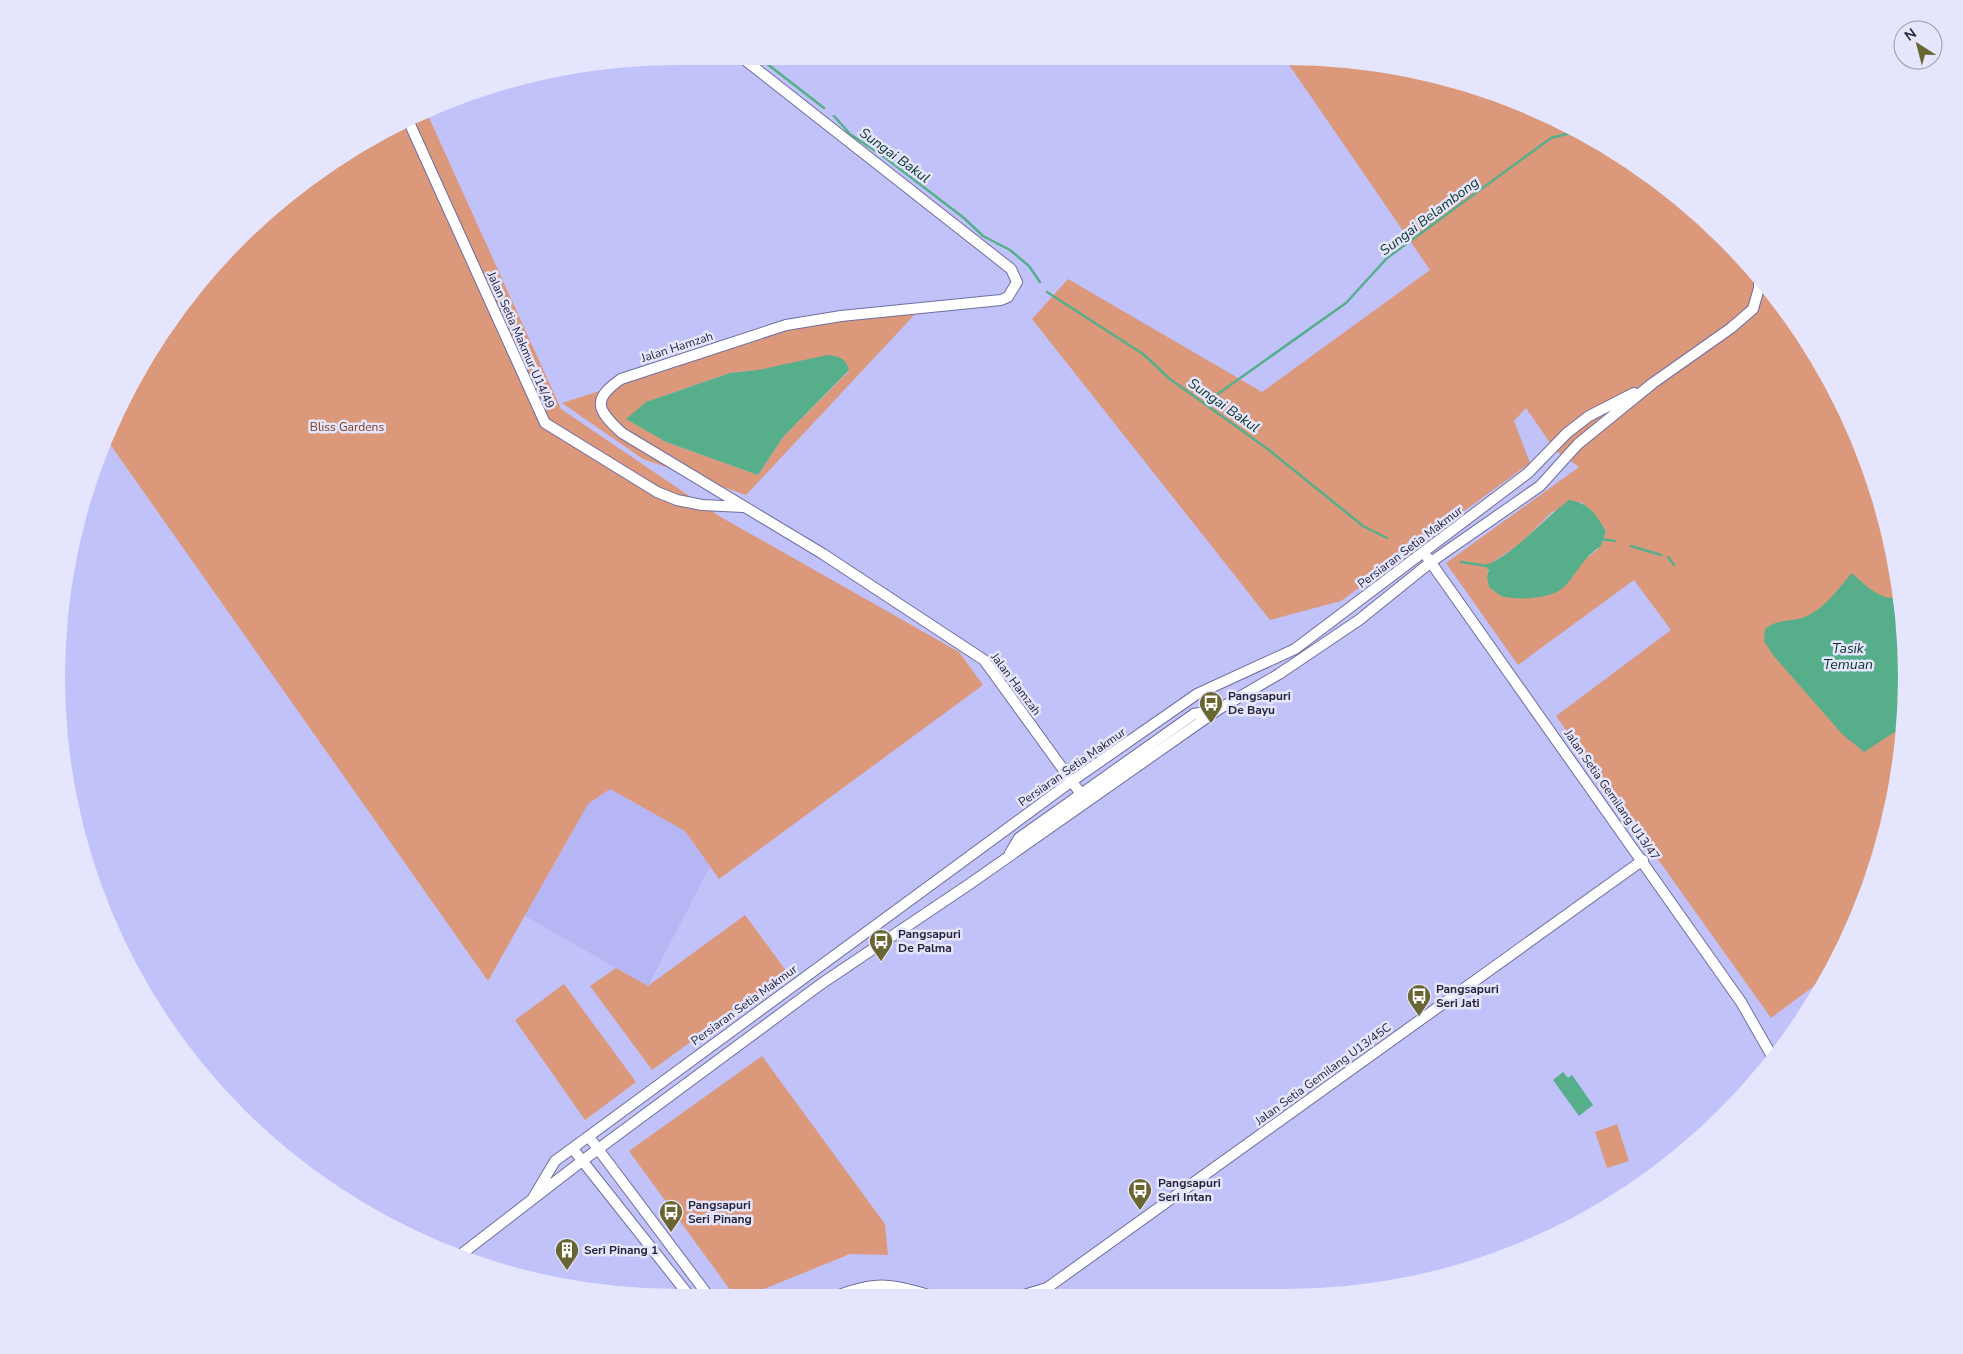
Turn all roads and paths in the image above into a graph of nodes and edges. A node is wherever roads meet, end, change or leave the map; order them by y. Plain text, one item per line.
1 (752, 65) edge
2 (411, 126) edge
3 (1759, 288) edge
4 (1653, 383) junction
5 (744, 507) junction
6 (1424, 552) junction
7 (1431, 562) junction
8 (1219, 709) junction
9 (1072, 781) junction
10 (1081, 794) junction
11 (1007, 858) junction
12 (1643, 860) junction
13 (1770, 1053) edge
14 (589, 1137) junction
15 (573, 1148) junction
16 (598, 1150) junction
17 (582, 1161) junction
18 (530, 1204) junction
19 (465, 1251) edge
20 (684, 1289) edge
21 (703, 1289) edge
22 (852, 1289) edge
23 (910, 1289) edge
24 (1044, 1289) edge

1 - 5 street, Jalan Hamzah
2 - 5 street, Jalan Setia Makmur U14/49
3 - 4 street, Persiaran Setia Makmur
4 - 6 street, Persiaran Setia Makmur
4 - 7 street, Persiaran Setia Makmur
5 - 9 street, Jalan Hamzah
6 - 7 street, Jalan Setia Gemilang U13/47
6 - 9 street, Persiaran Setia Makmur
7 - 8 street, Persiaran Setia Makmur
7 - 12 street, Jalan Setia Gemilang U13/47
8 - 10 street
8 - 11 street, Persiaran Setia Makmur
9 - 10 street, Jalan Hamzah
9 - 14 street, Persiaran Setia Makmur
10 - 11 street
11 - 16 street, Persiaran Setia Makmur
12 - 13 street, Jalan Setia Gemilang U13/47
12 - 24 street, Jalan Setia Gemilang U13/45C
14 - 15 street, Persiaran Setia Makmur
14 - 16 street
15 - 17 street
15 - 18 street, Persiaran Setia Makmur
16 - 17 street, Persiaran Setia Makmur
16 - 21 street
17 - 18 street, Persiaran Setia Makmur
17 - 20 street
18 - 19 street, Persiaran Setia Makmur
22 - 23 street

